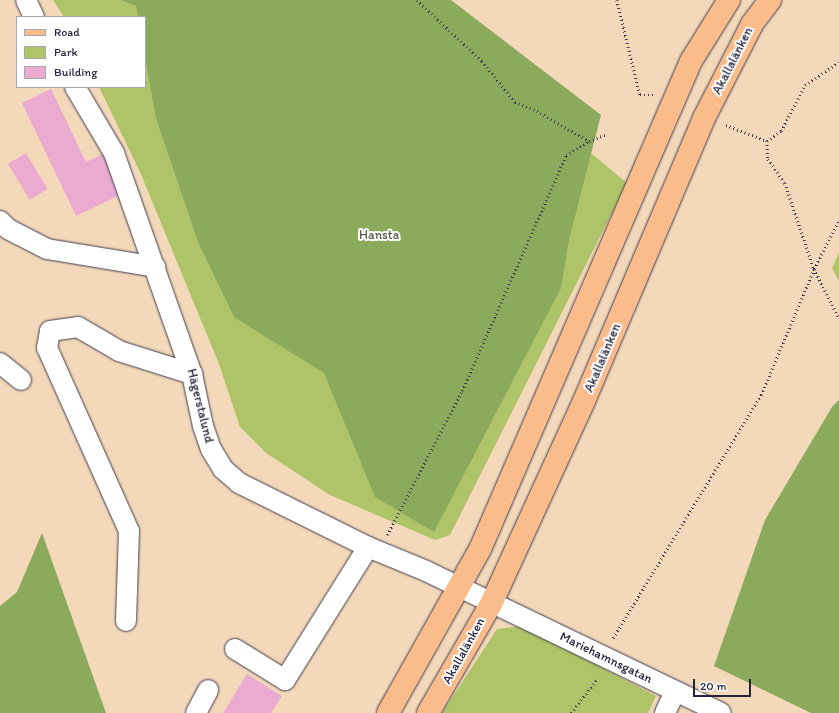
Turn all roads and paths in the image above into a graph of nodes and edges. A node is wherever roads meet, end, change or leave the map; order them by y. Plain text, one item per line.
1 (26, 0) edge
2 (417, 0) edge
3 (617, 0) edge
4 (729, 0) edge
5 (770, 0) edge
6 (34, 16) edge
7 (839, 62) edge
8 (76, 88) edge
9 (660, 94) dead end
10 (726, 125) dead end
11 (605, 135) dead end
12 (589, 141) junction
13 (767, 141) junction
14 (839, 220) edge
15 (0, 221) edge
16 (156, 267) junction
17 (814, 269) junction
18 (839, 318) edge
19 (0, 362) edge
20 (192, 374) junction
21 (21, 380) dead end
22 (373, 549) junction
23 (459, 587) junction
24 (492, 602) junction
25 (126, 621) dead end
26 (613, 638) dead end
27 (235, 649) dead end
28 (598, 678) dead end
29 (208, 690) dead end
30 (675, 692) junction
31 (196, 713) edge
32 (388, 713) edge
33 (428, 713) edge
34 (571, 713) edge
35 (665, 713) edge
36 (721, 713) edge

1 - 6 street
2 - 12 path
3 - 9 path
4 - 23 main road
5 - 24 main road, Akallalänken
7 - 13 path
8 - 16 street, Hägerstalund
10 - 13 path
11 - 12 path
12 - 22 path
13 - 17 path
14 - 17 path
15 - 16 street
16 - 20 street, Hägerstalund
17 - 18 path
17 - 26 path
19 - 21 street
20 - 22 street, Hägerstalund
20 - 25 street
22 - 23 street, Hägerstalund
22 - 27 street
23 - 24 street, Hägerstalund
23 - 32 main road
24 - 30 street, Mariehamnsgatan
24 - 33 main road, Akallalänken
28 - 34 path
29 - 31 street
30 - 35 street
30 - 36 street, Mariehamnsgatan

